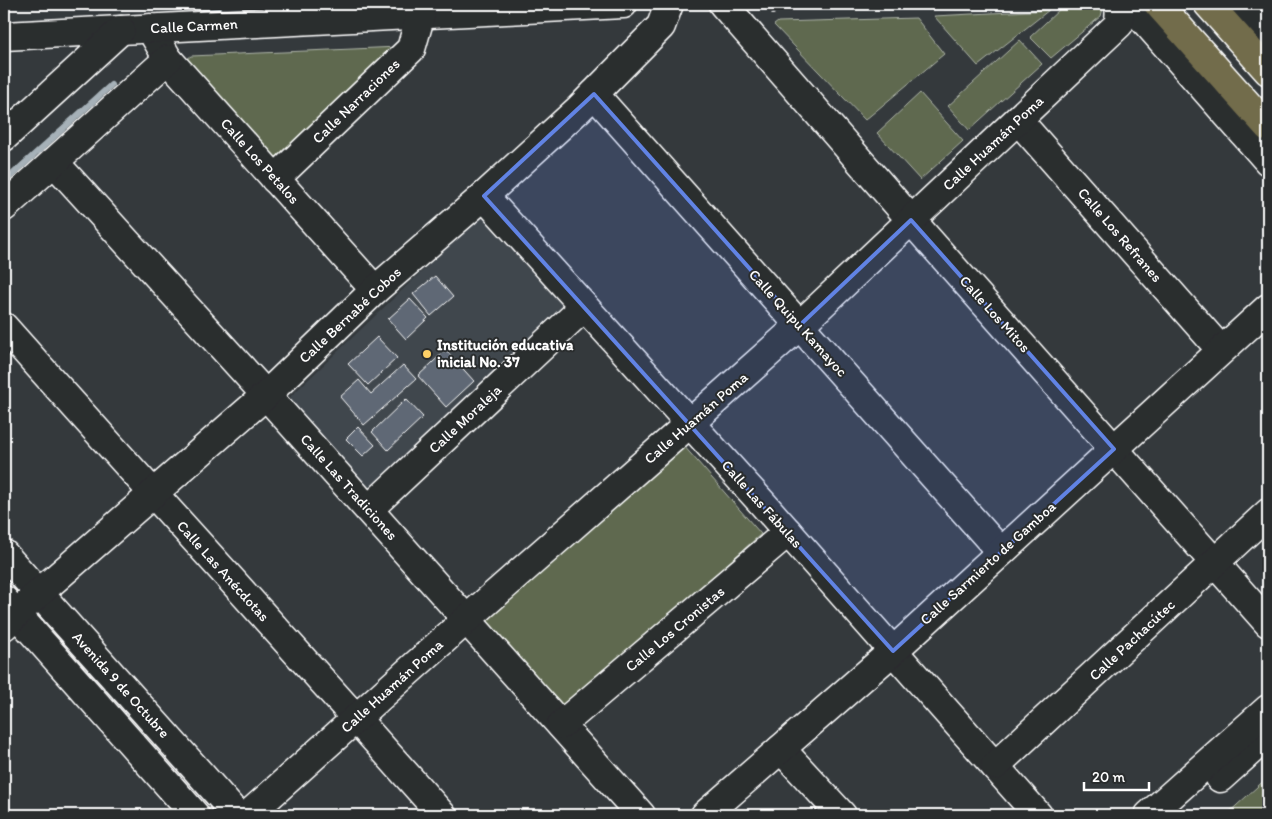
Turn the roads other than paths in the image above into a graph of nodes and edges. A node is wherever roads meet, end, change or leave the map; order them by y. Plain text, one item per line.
1 (612, 4) edge
2 (622, 4) edge
3 (669, 4) edge
4 (723, 4) edge
5 (1120, 4) edge
6 (1130, 4) edge
7 (1158, 4) edge
8 (1208, 4) edge
9 (1238, 4) edge
10 (383, 10) edge
11 (421, 14) junction
12 (150, 28) junction
13 (121, 30) junction
14 (4, 36) edge
15 (1268, 37) edge
16 (168, 59) junction
17 (1268, 71) edge
18 (594, 94) junction
19 (1018, 120) junction
20 (1268, 127) edge
21 (4, 137) edge
22 (1268, 161) edge
23 (54, 162) junction
24 (275, 178) junction
25 (484, 196) junction
26 (4, 207) edge
27 (911, 220) junction
28 (375, 290) junction
29 (584, 308) junction
30 (1268, 308) edge
31 (800, 325) junction
32 (4, 328) edge
33 (1221, 350) junction
34 (266, 395) junction
35 (690, 423) junction
36 (1114, 449) junction
37 (152, 494) junction
38 (369, 509) junction
39 (1268, 513) edge
40 (788, 532) junction
41 (1002, 552) junction
42 (4, 554) edge
43 (1215, 563) junction
44 (39, 593) junction
45 (8, 613) edge
46 (467, 619) junction
47 (1268, 623) edge
48 (893, 651) junction
49 (1268, 709) edge
50 (356, 718) junction
51 (561, 726) junction
52 (1268, 735) edge
53 (781, 749) junction
54 (995, 766) junction
55 (195, 815) edge
56 (237, 815) edge
57 (248, 815) edge
58 (442, 815) edge
59 (641, 815) edge
60 (705, 815) edge
61 (842, 815) edge
62 (1038, 815) edge
63 (1149, 815) edge
64 (1177, 815) edge

1 - 2 street, Calle Carmen
1 - 11 street, Calle Carmen
3 - 18 street, Calle Bernabé Cobos
4 - 27 street, Calle Los Mitos
5 - 19 street, Calle Huamán Poma
6 - 22 street
7 - 20 main road
8 - 17 main road
9 - 15 street
10 - 11 street, Calle Carmen
10 - 12 street, Calle Carmen
11 - 24 street, Calle Narraciones
12 - 13 street, Calle Carmen
12 - 16 street, Calle Los Petalos
13 - 14 street, Calle Carmen
13 - 21 street
16 - 23 street
16 - 24 street, Calle Los Petalos
18 - 25 street, Calle Bernabé Cobos
18 - 31 street, Calle Quipu Kamayoc
19 - 27 street, Calle Huamán Poma
19 - 33 street, Calle Los Refranes
23 - 26 street
23 - 34 street, Calle Las Tradiciones
24 - 28 street, Calle Los Petalos
25 - 28 street, Calle Bernabé Cobos
25 - 29 street, Calle Las Fábulas
27 - 31 street, Calle Huamán Poma
27 - 36 street, Calle Los Mitos
28 - 34 street, Calle Bernabé Cobos
29 - 35 street, Calle Las Fábulas
29 - 38 street, Calle Moraleja
30 - 33 street, Calle Sarmierto de Gamboa
31 - 35 street, Calle Huamán Poma
31 - 41 street, Calle Quipu Kamayoc
32 - 37 street, Calle Las Anécdotas
33 - 36 street, Calle Sarmierto de Gamboa
34 - 37 street, Calle Bernabé Cobos
34 - 38 street, Calle Las Tradiciones
35 - 40 street, Calle Las Fábulas
35 - 46 street, Calle Huamán Poma
36 - 41 street, Calle Sarmierto de Gamboa
36 - 43 street, Calle Los Mitos
37 - 44 street, Calle Bernabé Cobos
37 - 50 street, Calle Las Anécdotas
38 - 46 street, Calle Las Tradiciones
39 - 43 street, Calle Pachacútec
40 - 48 street, Calle Las Fábulas
40 - 51 street, Calle Los Cronistas
41 - 48 street, Calle Sarmierto de Gamboa
42 - 44 street, Avenida 9 de Octubre
43 - 47 street, Calle Los Mitos
43 - 54 street, Calle Pachacútec
44 - 45 street, Calle Bernabé Cobos
44 - 56 street, Avenida 9 de Octubre
45 - 55 street, Avenida 9 de Octubre
46 - 50 street, Calle Huamán Poma
46 - 51 street, Calle Las Tradiciones
48 - 53 street, Calle Sarmierto de Gamboa
48 - 54 street, Calle Las Fábulas
49 - 63 street
50 - 57 street, Calle Huamán Poma
50 - 58 street, Calle Las Anécdotas
51 - 59 street, Calle Las Tradiciones
52 - 64 street
53 - 60 street, Calle Sarmierto de Gamboa
53 - 61 street
54 - 62 street, Calle Las Fábulas

